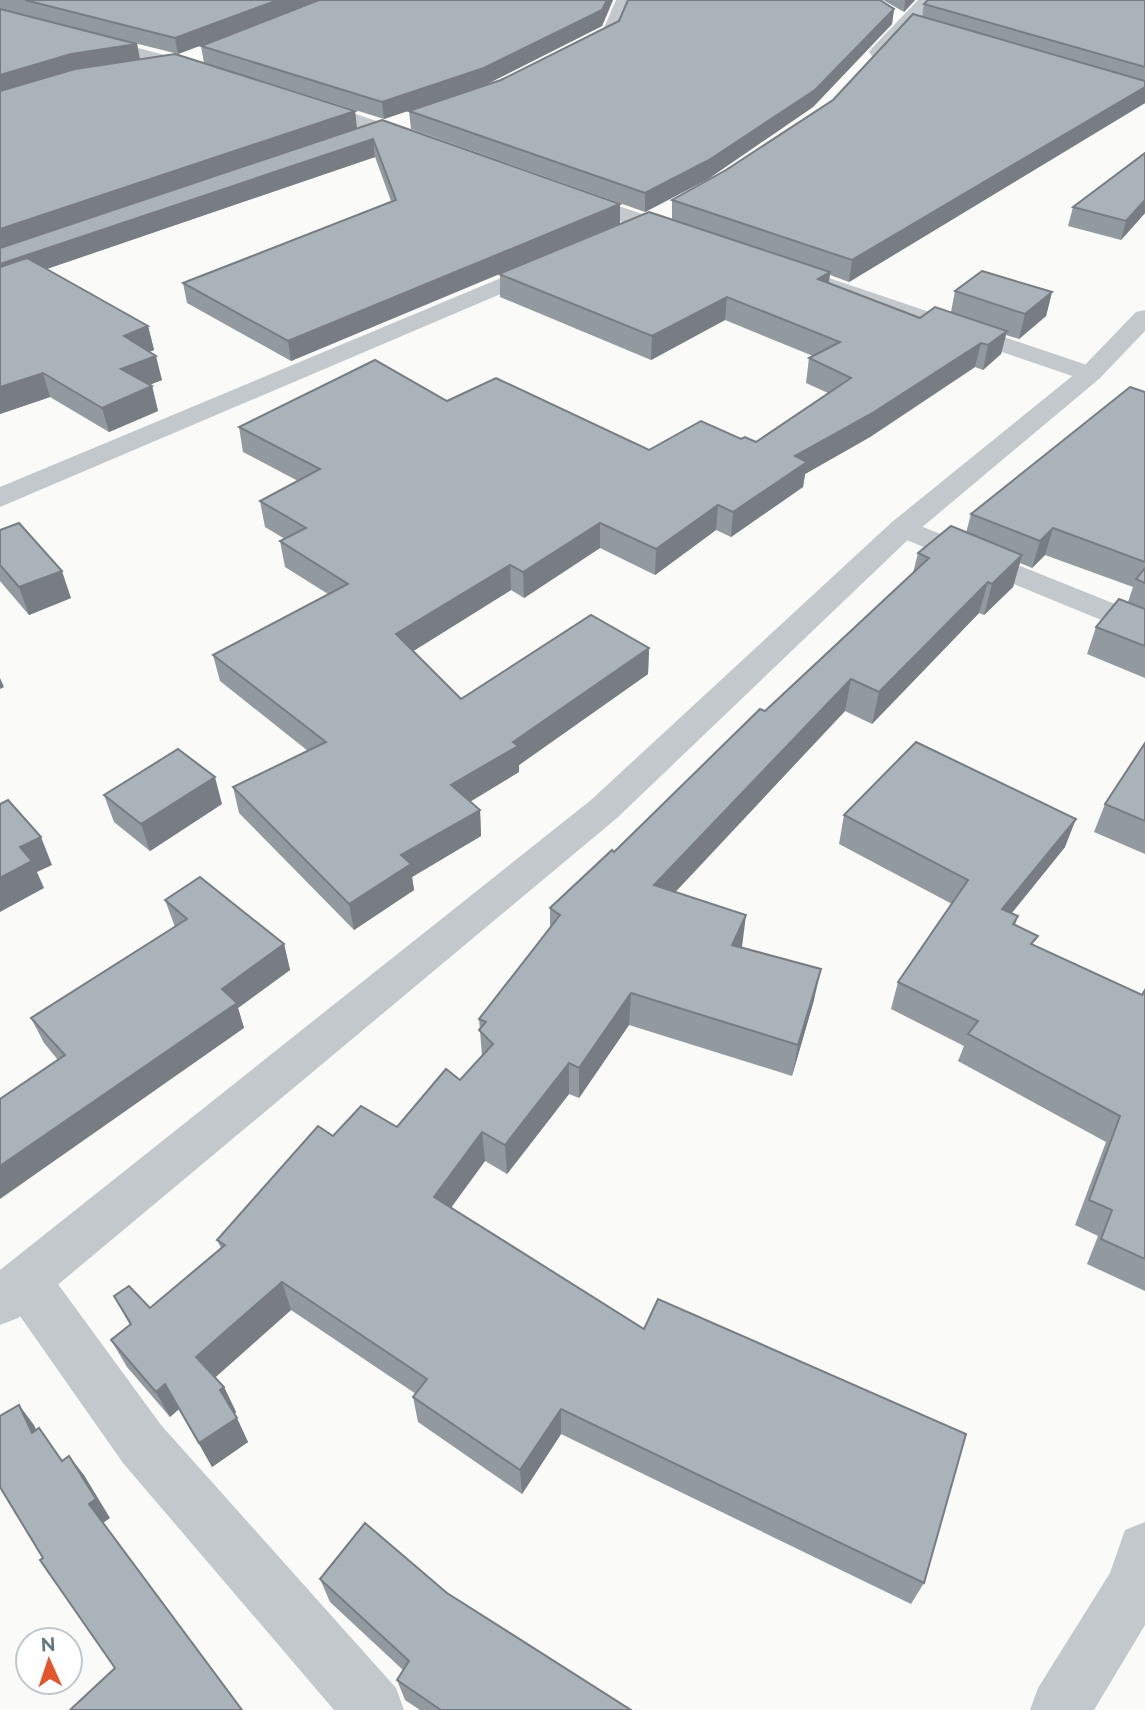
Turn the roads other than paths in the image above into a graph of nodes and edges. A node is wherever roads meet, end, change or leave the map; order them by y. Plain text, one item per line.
1 (624, 0) edge
2 (930, 3) edge
3 (0, 16) edge
4 (201, 52) dead end
5 (552, 61) edge
6 (869, 62) edge
7 (179, 63) junction
8 (127, 71) edge
9 (229, 79) edge
10 (279, 95) edge
11 (405, 119) dead end
12 (380, 127) junction
13 (341, 141) edge
14 (444, 150) edge
15 (558, 191) edge
16 (670, 210) edge
17 (647, 223) junction
18 (609, 239) edge
19 (699, 241) edge
20 (571, 256) edge
21 (791, 272) edge
22 (1145, 317) edge
23 (1090, 374) junction
24 (0, 498) edge
25 (903, 528) junction
26 (1145, 628) edge
27 (13, 1291) edge
28 (1142, 1574) edge
29 (374, 1710) edge
30 (1060, 1710) edge

1 - 5 street
2 - 6 street
3 - 7 street
4 - 7 street
7 - 8 street
7 - 9 street
10 - 12 street
11 - 12 street
12 - 13 street
12 - 14 street
15 - 17 street
16 - 17 street
17 - 18 street
17 - 19 street
20 - 24 street
21 - 23 street
22 - 23 street
23 - 25 street
25 - 26 street
25 - 27 street
27 - 29 street
28 - 30 street

